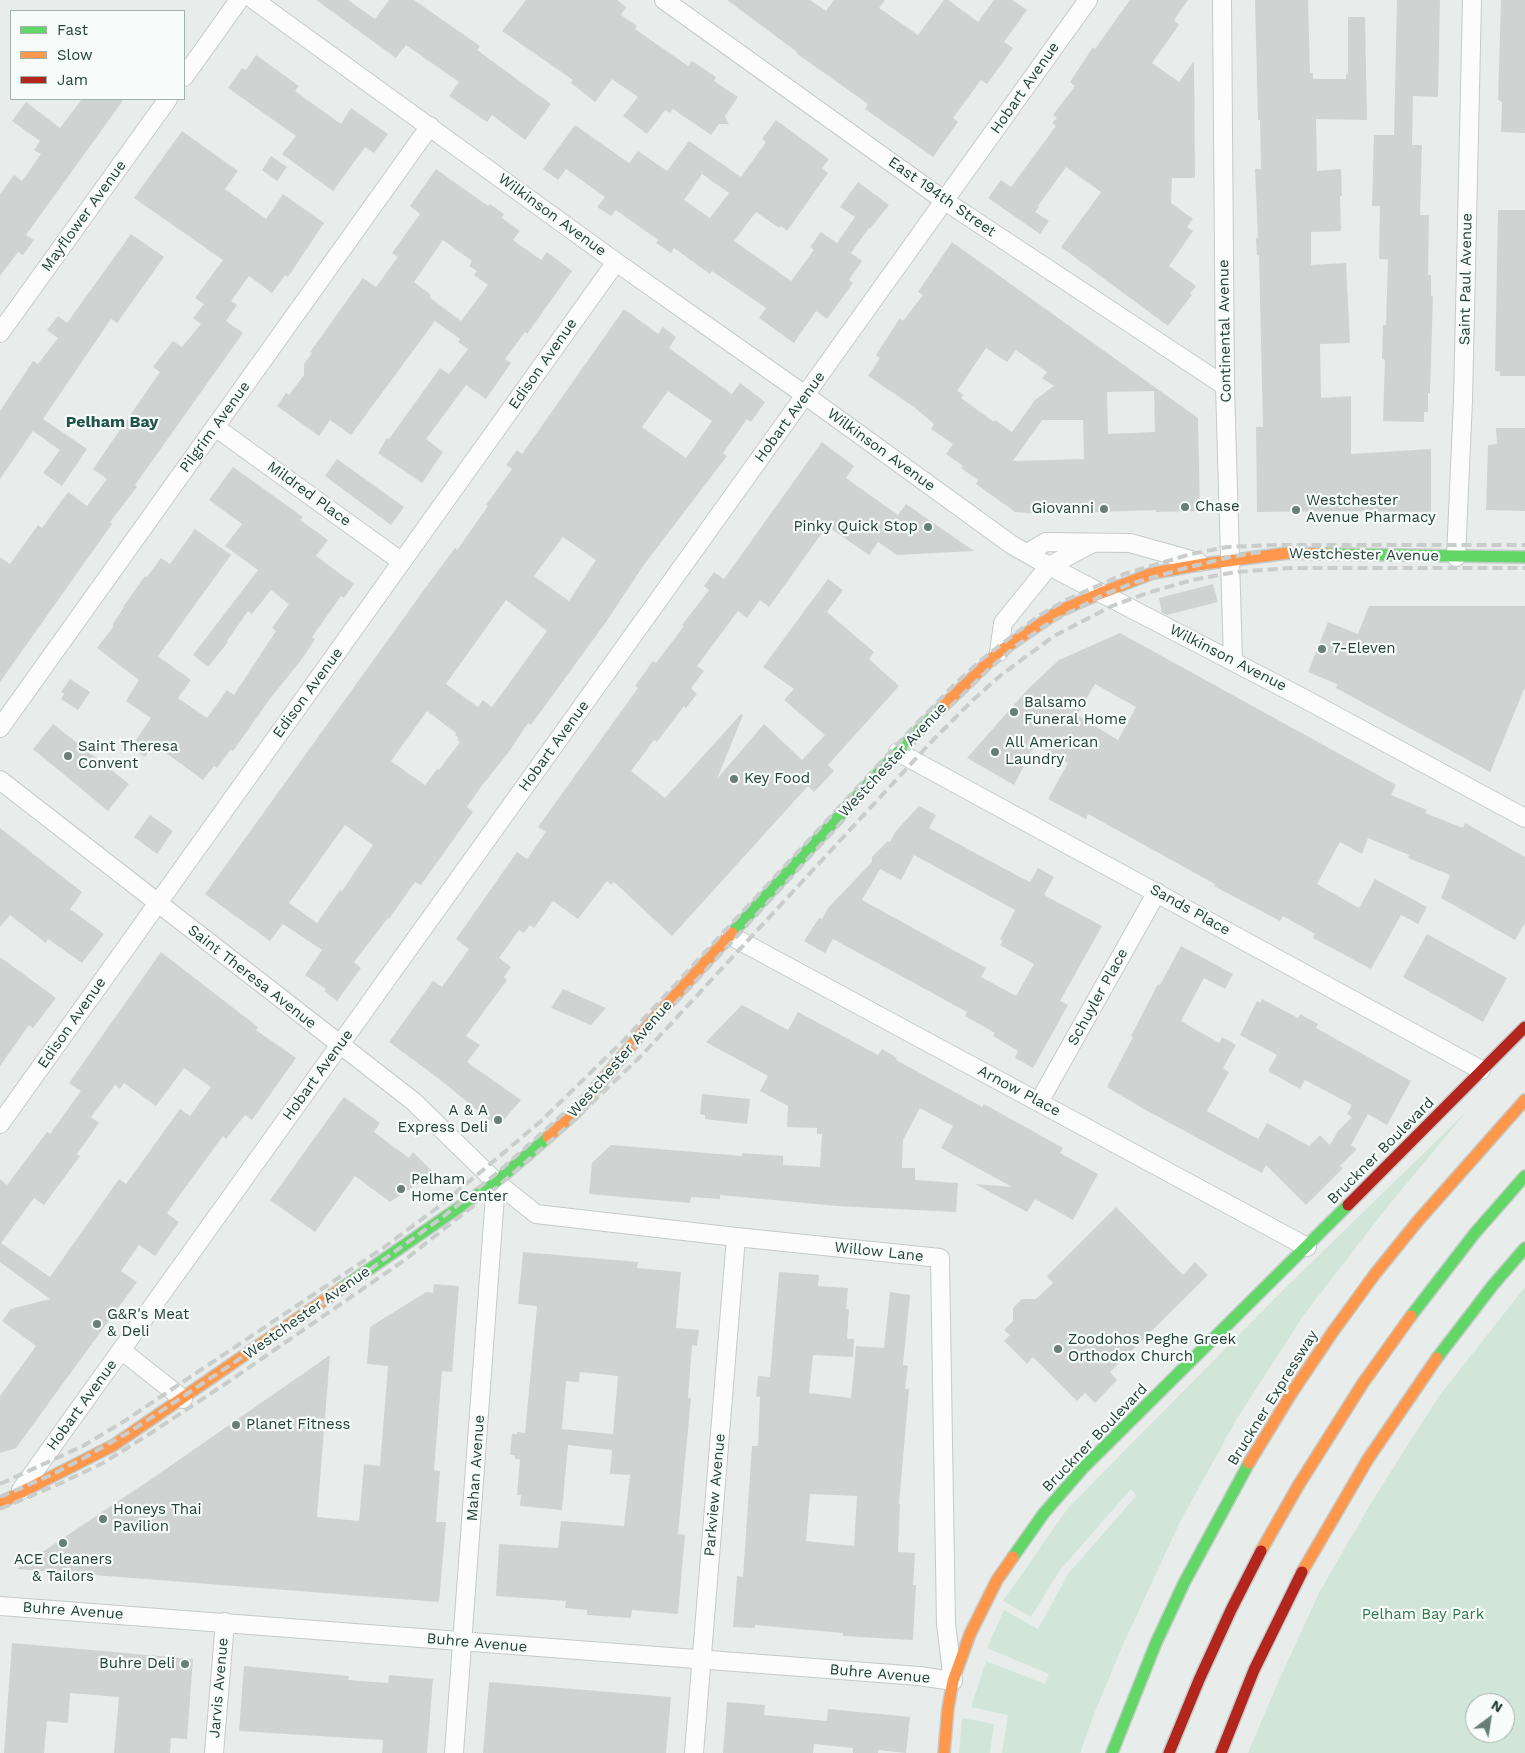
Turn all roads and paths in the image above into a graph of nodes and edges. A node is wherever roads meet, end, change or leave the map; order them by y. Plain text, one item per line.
1 (239, 0) edge
2 (254, 0) edge
3 (664, 0) edge
4 (1222, 0) edge
5 (1472, 0) edge
6 (1081, 2) edge
7 (185, 76) edge
8 (167, 100) edge
9 (430, 126) junction
10 (945, 201) junction
11 (616, 262) junction
12 (0, 333) edge
13 (1225, 386) junction
14 (805, 396) junction
15 (215, 427) junction
16 (1094, 543) junction
17 (1027, 553) junction
18 (1456, 557) junction
19 (1525, 557) edge
20 (1231, 561) junction
21 (402, 562) junction
22 (1204, 564) junction
23 (1049, 566) junction
24 (1101, 593) junction
25 (999, 652) junction
26 (1233, 661) junction
27 (0, 728) edge
28 (898, 752) junction
29 (0, 780) edge
30 (1525, 818) edge
31 (1157, 892) junction
32 (157, 904) junction
33 (731, 936) junction
34 (1525, 1027) edge
35 (339, 1045) junction
36 (1482, 1070) junction
37 (1525, 1100) edge
38 (1039, 1102) junction
39 (0, 1124) edge
40 (1525, 1176) edge
41 (496, 1182) junction
42 (736, 1237) junction
43 (1307, 1246) junction
44 (1525, 1248) edge
45 (121, 1350) junction
46 (183, 1399) junction
47 (19, 1492) junction
48 (0, 1503) edge
49 (0, 1606) edge
50 (225, 1622) junction
51 (463, 1642) junction
52 (701, 1661) junction
53 (953, 1681) junction
54 (214, 1753) edge
55 (454, 1753) edge
56 (694, 1753) edge
57 (944, 1753) edge
58 (1112, 1753) edge
59 (1169, 1753) edge
60 (1221, 1753) edge

1 - 7 street
2 - 9 street, Wilkinson Avenue
3 - 10 street, East 194th Street
4 - 13 street, Continental Avenue
5 - 18 street, Saint Paul Avenue
6 - 10 street, Hobart Avenue
8 - 12 street, Mayflower Avenue
9 - 11 street, Wilkinson Avenue
9 - 15 street, Pilgrim Avenue
10 - 13 street, East 194th Street
10 - 14 street, Hobart Avenue
11 - 14 street, Wilkinson Avenue
11 - 21 street, Edison Avenue
13 - 20 street, Continental Avenue
14 - 17 street, Wilkinson Avenue
14 - 35 street, Hobart Avenue
15 - 21 street, Mildred Place
15 - 27 street, Pilgrim Avenue
16 - 17 street, Westchester Avenue
16 - 22 street, Westchester Avenue
16 - 23 street, Westchester Avenue
17 - 23 street, Wilkinson Avenue
18 - 19 main road, Westchester Avenue
18 - 20 main road, Westchester Avenue
20 - 22 main road, Westchester Avenue
20 - 26 street, Continental Avenue
21 - 32 street, Edison Avenue
22 - 24 main road, Westchester Avenue
23 - 24 street, Wilkinson Avenue
23 - 25 street, Westchester Avenue
24 - 25 main road, Westchester Avenue
24 - 26 street, Wilkinson Avenue
25 - 28 main road, Westchester Avenue
26 - 30 street, Wilkinson Avenue
28 - 31 street, Sands Place
28 - 33 main road, Westchester Avenue
29 - 32 street, Saint Theresa Avenue
31 - 36 street, Sands Place
31 - 38 street, Schuyler Place
32 - 35 street, Saint Theresa Avenue
32 - 39 street, Edison Avenue
33 - 38 street, Arnow Place
33 - 41 main road, Westchester Avenue
34 - 36 main road, Bruckner Boulevard
35 - 41 street, Saint Theresa Avenue
35 - 45 street, Hobart Avenue
36 - 43 main road, Bruckner Boulevard
37 - 58 main road, Bruckner Expressway
38 - 43 street, Arnow Place
40 - 59 main road
41 - 42 street, Willow Lane
41 - 46 main road, Westchester Avenue
41 - 51 street, Mahan Avenue
42 - 52 street, Parkview Avenue
42 - 53 street, Willow Lane
43 - 53 main road, Bruckner Boulevard
44 - 60 main road
45 - 46 street
45 - 47 street, Hobart Avenue
46 - 47 main road, Westchester Avenue
47 - 48 main road, Westchester Avenue
49 - 50 street, Buhre Avenue
50 - 51 street, Buhre Avenue
50 - 54 street, Jarvis Avenue
51 - 52 street, Buhre Avenue
51 - 55 street, Mahan Avenue
52 - 53 street, Buhre Avenue
52 - 56 street, Parkview Avenue
53 - 57 main road, Bruckner Boulevard

